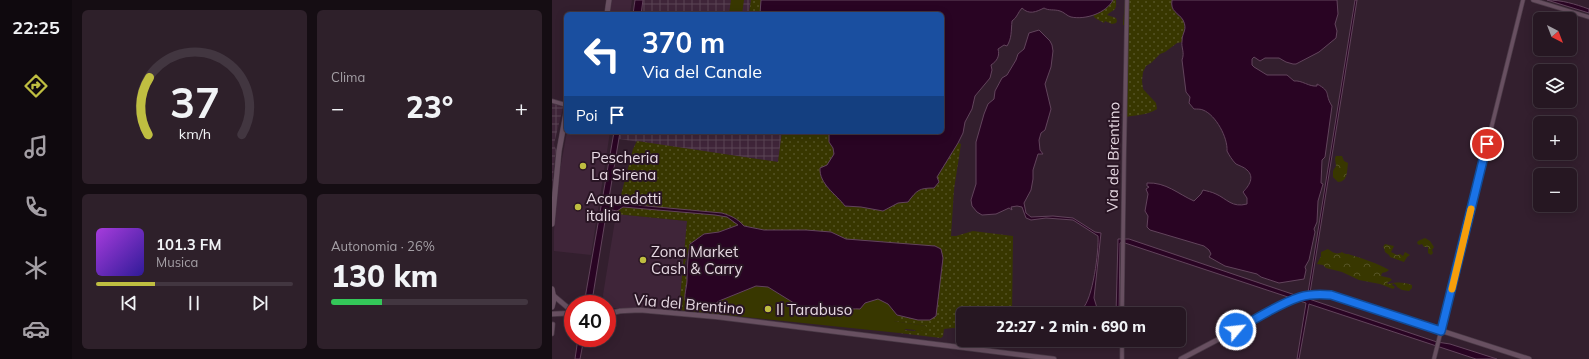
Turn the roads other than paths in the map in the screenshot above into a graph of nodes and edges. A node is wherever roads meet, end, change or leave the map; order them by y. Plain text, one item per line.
1 (609, 0) edge
2 (1127, 0) edge
3 (1524, 0) edge
4 (1533, 0) edge
5 (607, 12) edge
6 (1589, 17) edge
7 (552, 101) edge
8 (564, 104) edge
9 (564, 124) edge
10 (553, 214) edge
11 (552, 224) edge
12 (552, 289) edge
13 (554, 296) junction
14 (564, 305) edge
15 (552, 307) edge
16 (1122, 307) edge
17 (616, 312) edge
18 (564, 313) edge
19 (552, 314) edge
20 (553, 324) edge
21 (1441, 331) junction
22 (552, 334) edge
23 (1122, 347) edge
24 (1054, 359) edge
25 (1122, 359) edge
26 (1181, 359) edge
27 (1434, 359) edge
28 (1529, 359) edge

1 - 5 main road
2 - 16 street, Via del Brentino
3 - 21 street
4 - 6 street
7 - 8 street
9 - 10 main road
10 - 11 main road
12 - 13 main road
13 - 14 street
13 - 15 main road
17 - 24 street, Via del Brentino
18 - 19 street
20 - 22 street
21 - 26 street
21 - 27 street
21 - 28 street
23 - 25 street

